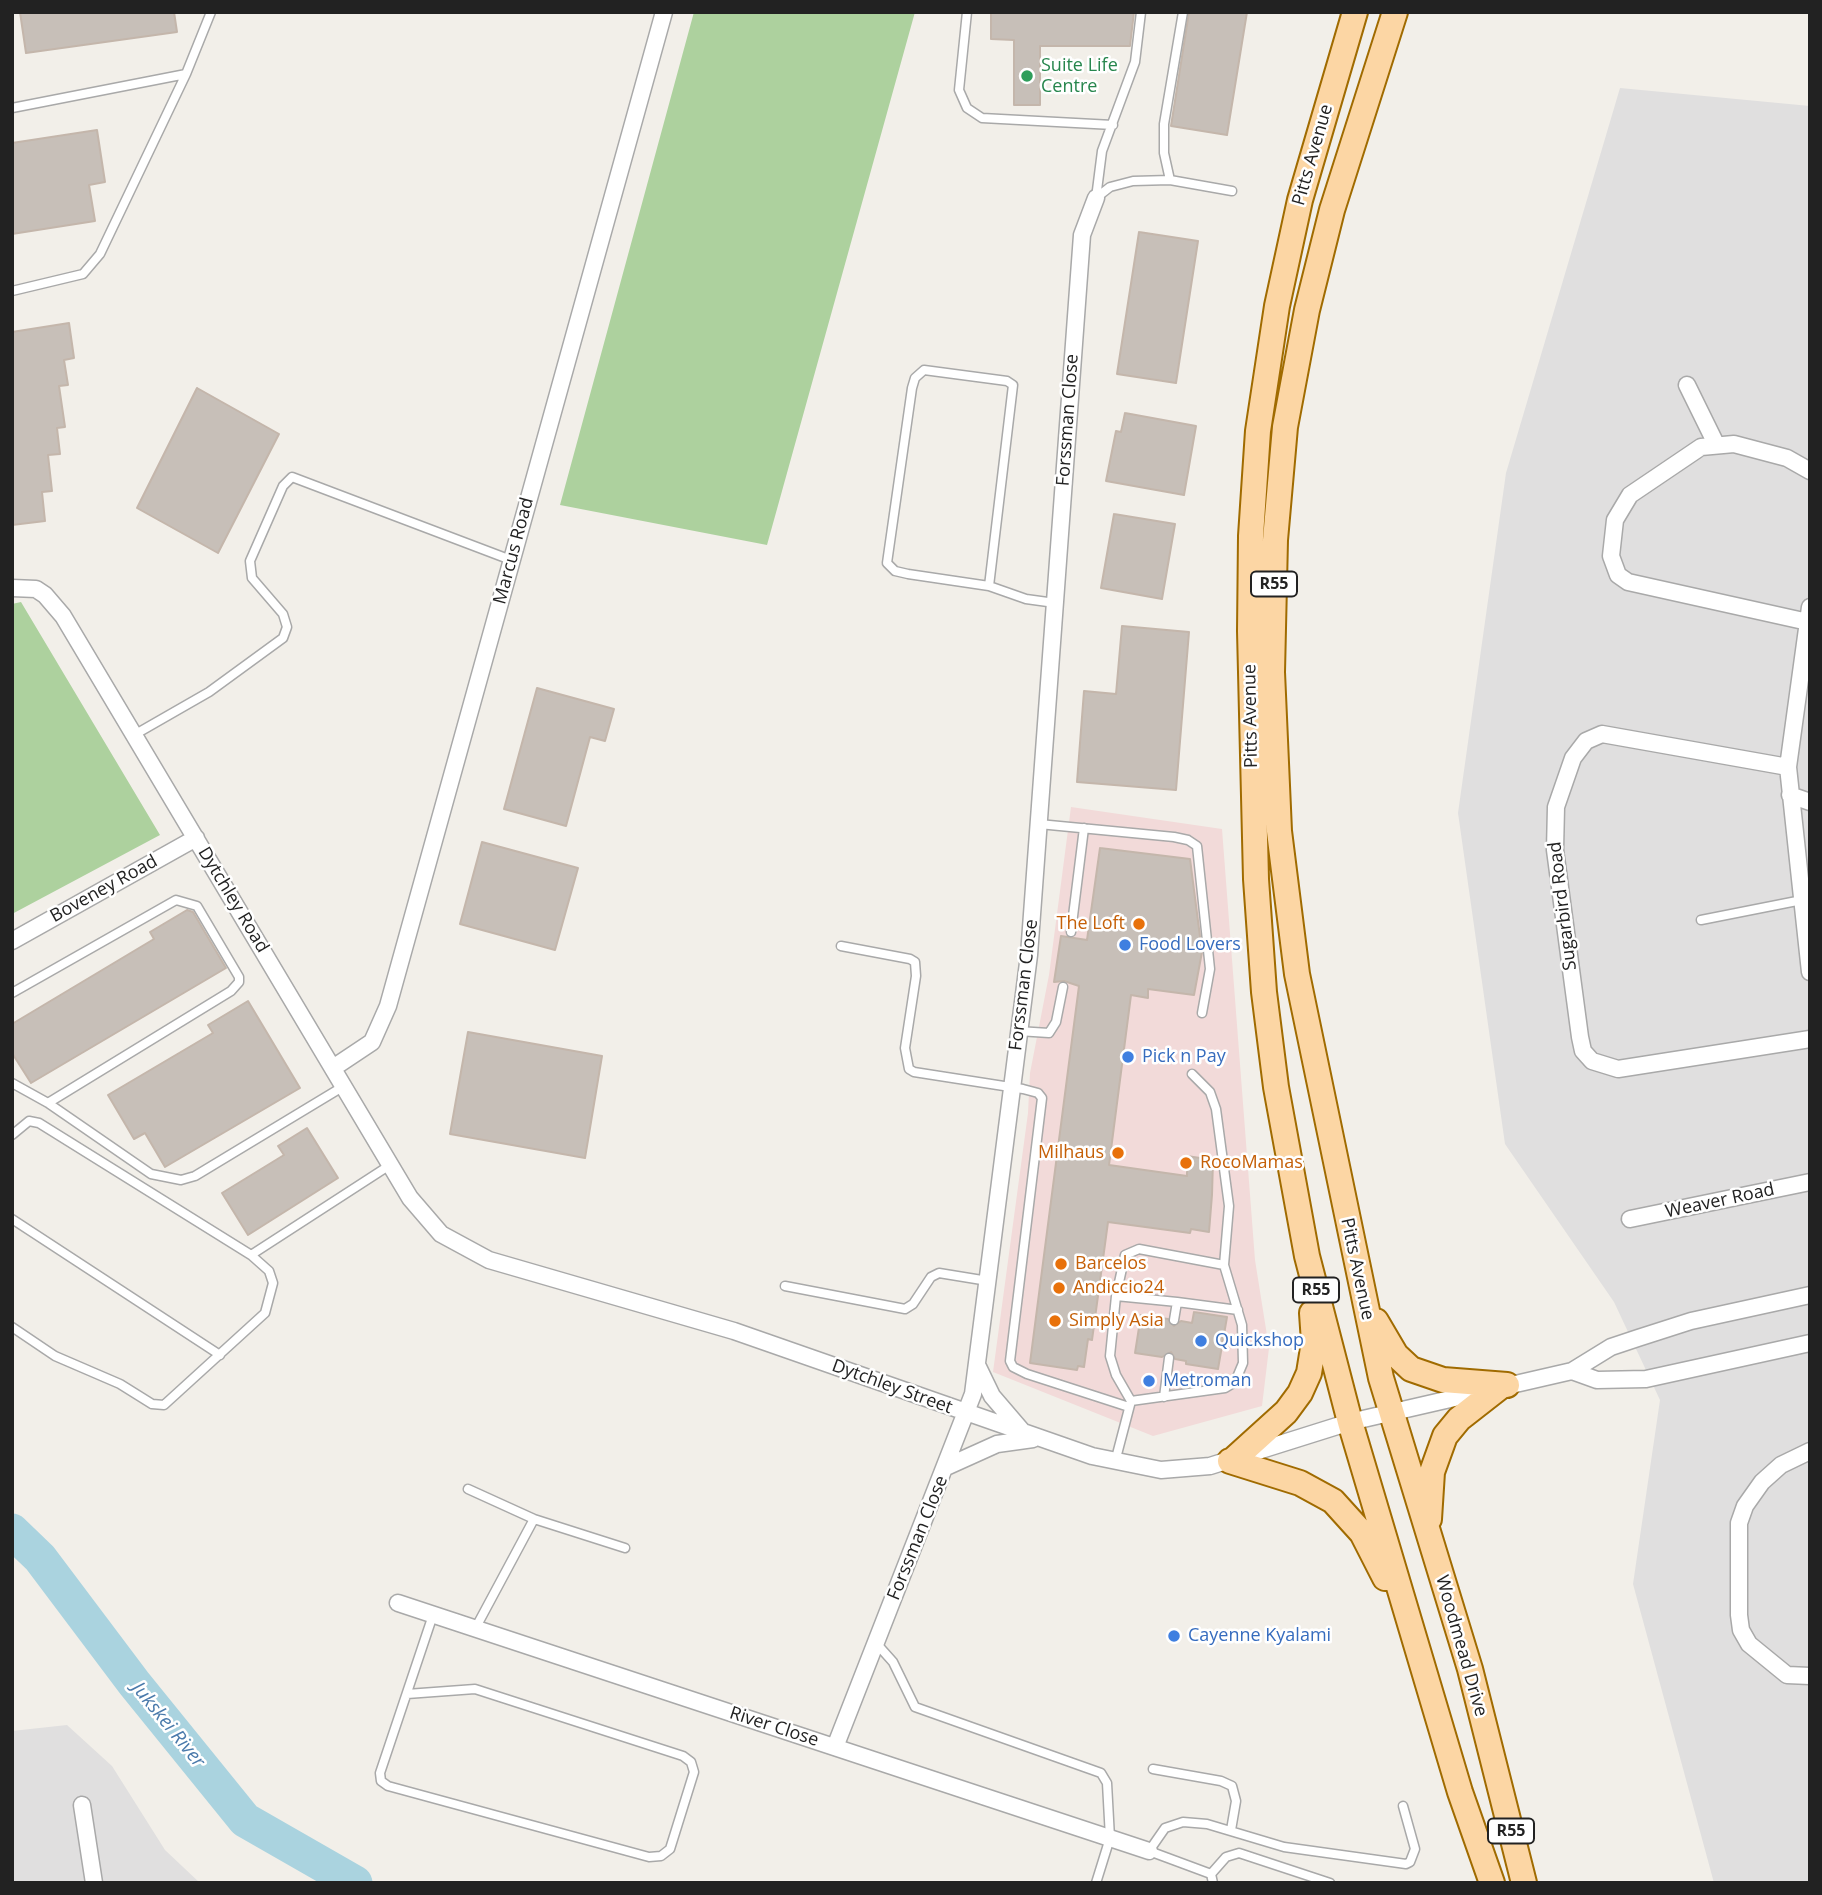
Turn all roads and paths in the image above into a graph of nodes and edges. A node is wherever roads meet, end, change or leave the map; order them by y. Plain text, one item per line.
1 (211, 12) edge
2 (664, 12) edge
3 (967, 12) edge
4 (1141, 12) edge
5 (1183, 12) edge
6 (1355, 12) edge
7 (1395, 12) edge
8 (186, 74) junction
9 (12, 108) edge
10 (1113, 125) junction
11 (1170, 180) junction
12 (1232, 191) dead end
13 (1096, 198) junction
14 (12, 291) edge
15 (1687, 386) dead end
16 (1716, 444) junction
17 (1810, 471) edge
18 (511, 560) junction
19 (989, 586) junction
20 (12, 588) edge
21 (1055, 603) junction
22 (1809, 615) edge
23 (134, 735) junction
24 (1788, 767) junction
25 (1790, 795) junction
26 (1810, 802) edge
27 (1039, 824) junction
28 (1084, 828) junction
29 (196, 838) junction
30 (1802, 900) junction
31 (1701, 920) dead end
32 (1071, 932) dead end
33 (12, 941) edge
34 (841, 946) dead end
35 (1810, 972) edge
36 (1063, 987) dead end
37 (12, 993) edge
38 (1202, 1013) dead end
39 (1018, 1031) junction
40 (1810, 1039) edge
41 (333, 1068) junction
42 (1192, 1074) dead end
43 (12, 1083) edge
44 (344, 1086) junction
45 (1011, 1087) junction
46 (48, 1104) junction
47 (12, 1135) edge
48 (390, 1165) junction
49 (1810, 1182) edge
50 (12, 1219) edge
51 (1630, 1219) dead end
52 (441, 1234) joint
53 (251, 1255) junction
54 (1307, 1256) junction
55 (1224, 1265) junction
56 (988, 1281) junction
57 (785, 1286) dead end
58 (1810, 1295) edge
59 (1116, 1296) junction
60 (1363, 1299) junction
61 (1177, 1302) junction
62 (1238, 1310) junction
63 (1174, 1320) dead end
64 (12, 1327) edge
65 (1810, 1343) edge
66 (219, 1355) junction
67 (1169, 1358) dead end
68 (978, 1364) junction
69 (1572, 1371) junction
70 (1504, 1386) junction
71 (1164, 1397) junction
72 (1130, 1404) junction
73 (1390, 1412) junction
74 (967, 1414) junction
75 (1350, 1422) junction
76 (1032, 1436) junction
77 (1810, 1451) edge
78 (1231, 1461) junction
79 (1115, 1462) junction
80 (946, 1466) junction
81 (468, 1489) dead end
82 (534, 1519) junction
83 (1429, 1538) junction
84 (625, 1548) dead end
85 (398, 1603) dead end
86 (433, 1615) junction
87 (475, 1629) junction
88 (1414, 1634) junction
89 (876, 1643) junction
90 (1810, 1676) edge
91 (407, 1694) junction
92 (835, 1747) junction
93 (1153, 1769) dead end
94 (82, 1805) dead end
95 (1404, 1806) dead end
96 (1231, 1830) junction
97 (1110, 1838) junction
98 (1149, 1851) junction
99 (1212, 1879) edge
100 (94, 1883) edge
101 (1096, 1883) edge
102 (1330, 1883) edge
103 (1492, 1883) edge
104 (1524, 1883) edge

1 - 8 lane
2 - 18 street, Marcus Road
3 - 10 lane
4 - 10 lane
5 - 11 lane
6 - 54 main road, Pitts Avenue / R55
7 - 60 main road, Pitts Avenue / R55
8 - 9 lane
8 - 14 lane
10 - 13 lane
11 - 12 lane
11 - 13 lane
13 - 21 street, Forssman Close
15 - 16 street
16 - 17 street
16 - 22 street
18 - 23 lane
18 - 41 street, Marcus Road
19 - 19 lane
19 - 21 lane
20 - 23 street, Dytchley Road
21 - 27 street, Forssman Close
22 - 24 street
23 - 29 street, Dytchley Road
24 - 25 street
24 - 40 street, Sugarbird Road
25 - 26 street
25 - 30 street
27 - 28 lane
27 - 39 street, Forssman Close
28 - 32 lane
28 - 38 lane
29 - 33 street, Boveney Road
29 - 41 street, Dytchley Road
30 - 31 lane
30 - 35 street
34 - 45 lane
36 - 39 lane
37 - 46 lane
39 - 45 street, Forssman Close
41 - 44 street, Dytchley Road
42 - 55 lane
43 - 46 lane
44 - 46 lane
44 - 48 street, Dytchley Road
45 - 56 street, Forssman Close
45 - 72 lane
47 - 53 lane
48 - 52 street, Dytchley Road
48 - 53 lane
49 - 51 street, Weaver Road
50 - 66 lane
52 - 74 street, Dytchley Street
53 - 66 lane
54 - 75 main road, Pitts Avenue / R55
54 - 78 main road
55 - 59 lane
55 - 62 lane
56 - 57 lane
56 - 68 street, Forssman Close
58 - 69 street
59 - 61 lane
59 - 72 lane
60 - 70 main road
60 - 73 main road, Pitts Avenue / R55
61 - 62 lane
61 - 63 lane
62 - 71 lane
64 - 66 lane
65 - 69 street
67 - 71 lane
68 - 74 street, Forssman Close
68 - 76 street
69 - 70 street, Dytchley Street
70 - 73 street, Dytchley Street
70 - 83 main road
71 - 72 lane
72 - 79 lane
73 - 75 street, Dytchley Street
73 - 83 main road, Woodmead Drive / R55
74 - 76 street, Dytchley Street
74 - 80 street, Forssman Close
75 - 78 street, Dytchley Street
75 - 88 main road, R55
76 - 79 street, Dytchley Street
76 - 80 street
77 - 90 street
78 - 79 street, Dytchley Street
78 - 88 main road
80 - 89 street, Forssman Close
81 - 82 lane
82 - 84 lane
82 - 87 lane
83 - 104 main road, Woodmead Drive / R55
85 - 86 street, River Close
86 - 87 street, River Close
86 - 91 lane
87 - 92 street, River Close
88 - 103 main road, R55
89 - 92 street, Forssman Close
89 - 97 lane
91 - 91 lane
92 - 97 street, River Close
93 - 96 lane
94 - 100 street
95 - 96 lane
96 - 98 lane
97 - 98 street, River Close
97 - 101 lane
98 - 99 lane
99 - 102 lane

